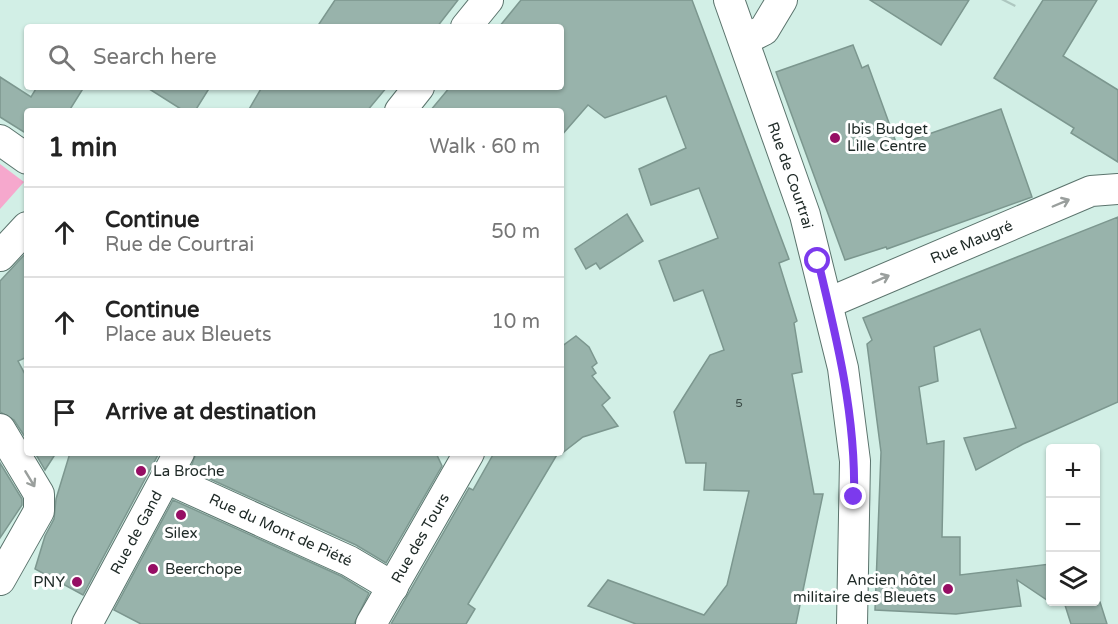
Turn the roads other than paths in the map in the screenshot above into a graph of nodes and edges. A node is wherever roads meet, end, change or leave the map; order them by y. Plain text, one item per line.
1 (488, 0) edge
2 (729, 0) edge
3 (782, 0) edge
4 (468, 24) edge
5 (744, 40) junction
6 (416, 90) edge
7 (402, 108) edge
8 (0, 140) edge
9 (24, 157) edge
10 (1118, 189) edge
11 (24, 230) edge
12 (0, 256) edge
13 (828, 303) junction
14 (0, 429) edge
15 (467, 456) edge
16 (173, 465) edge
17 (854, 497) junction
18 (7, 569) edge
19 (393, 587) junction
20 (98, 621) edge
21 (371, 624) edge
22 (832, 624) edge
23 (852, 624) edge

1 - 4 street
2 - 5 street, Rue de Courtrai
3 - 5 street
5 - 13 street, Rue de Courtrai
6 - 7 street
8 - 9 street
13 -> 10 street, Rue Maugré
11 - 12 street
13 - 17 street, Rue de Courtrai
14 -> 18 street
15 - 19 street, Rue des Tours
16 - 19 street, Rue du Mont de Piété
16 - 20 street, Rue de Gand
17 - 22 street
17 - 23 street
19 - 21 street, Rue des Tours

